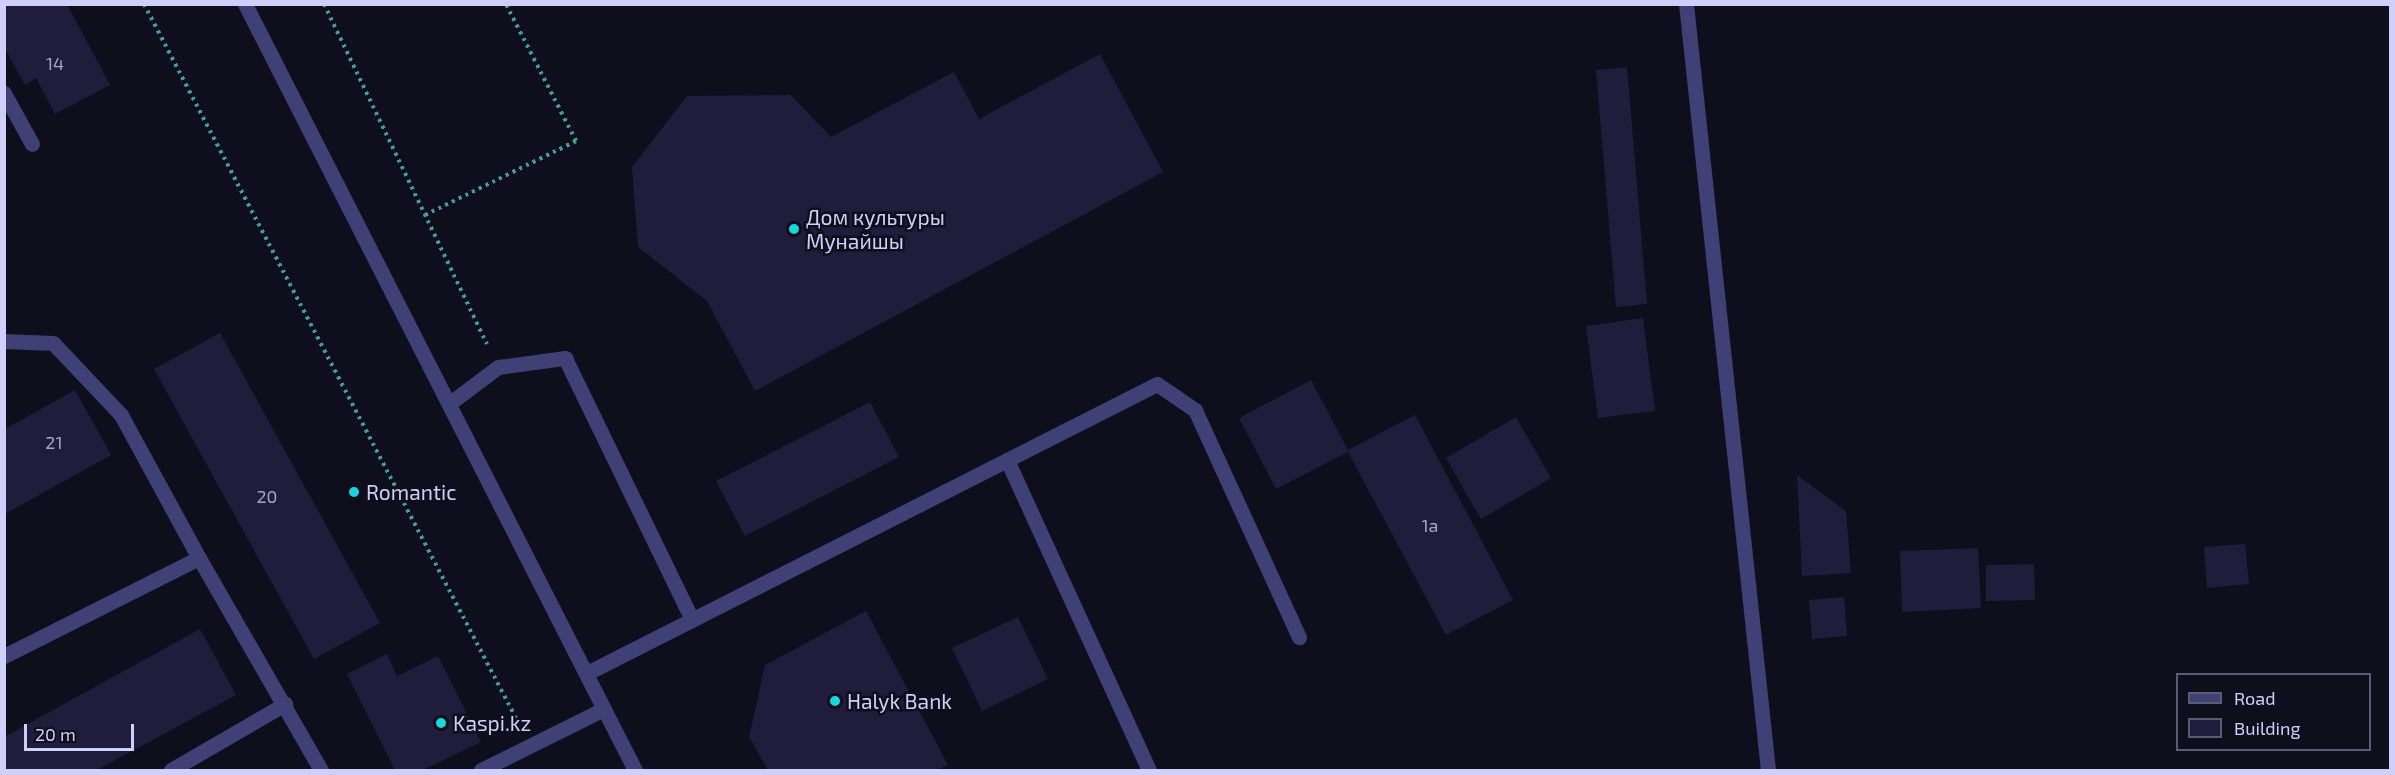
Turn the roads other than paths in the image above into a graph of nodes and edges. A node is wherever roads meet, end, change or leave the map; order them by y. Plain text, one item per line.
1 (245, 4) edge
2 (1686, 4) edge
3 (4, 93) edge
4 (32, 144) dead end
5 (4, 341) edge
6 (450, 403) junction
7 (1007, 460) junction
8 (199, 558) junction
9 (692, 620) junction
10 (1299, 637) dead end
11 (4, 656) edge
12 (587, 673) junction
13 (285, 704) junction
14 (604, 709) junction
15 (171, 771) edge
16 (321, 771) edge
17 (481, 771) edge
18 (635, 771) edge
19 (1149, 771) edge
20 (1768, 771) edge

1 - 6 street
2 - 20 street
3 - 4 street
5 - 8 street
6 - 9 street
6 - 12 street
7 - 9 street
7 - 10 street
7 - 19 street
8 - 11 street
8 - 13 street
9 - 12 street
12 - 14 street
13 - 15 street
13 - 16 street
14 - 17 street
14 - 18 street

